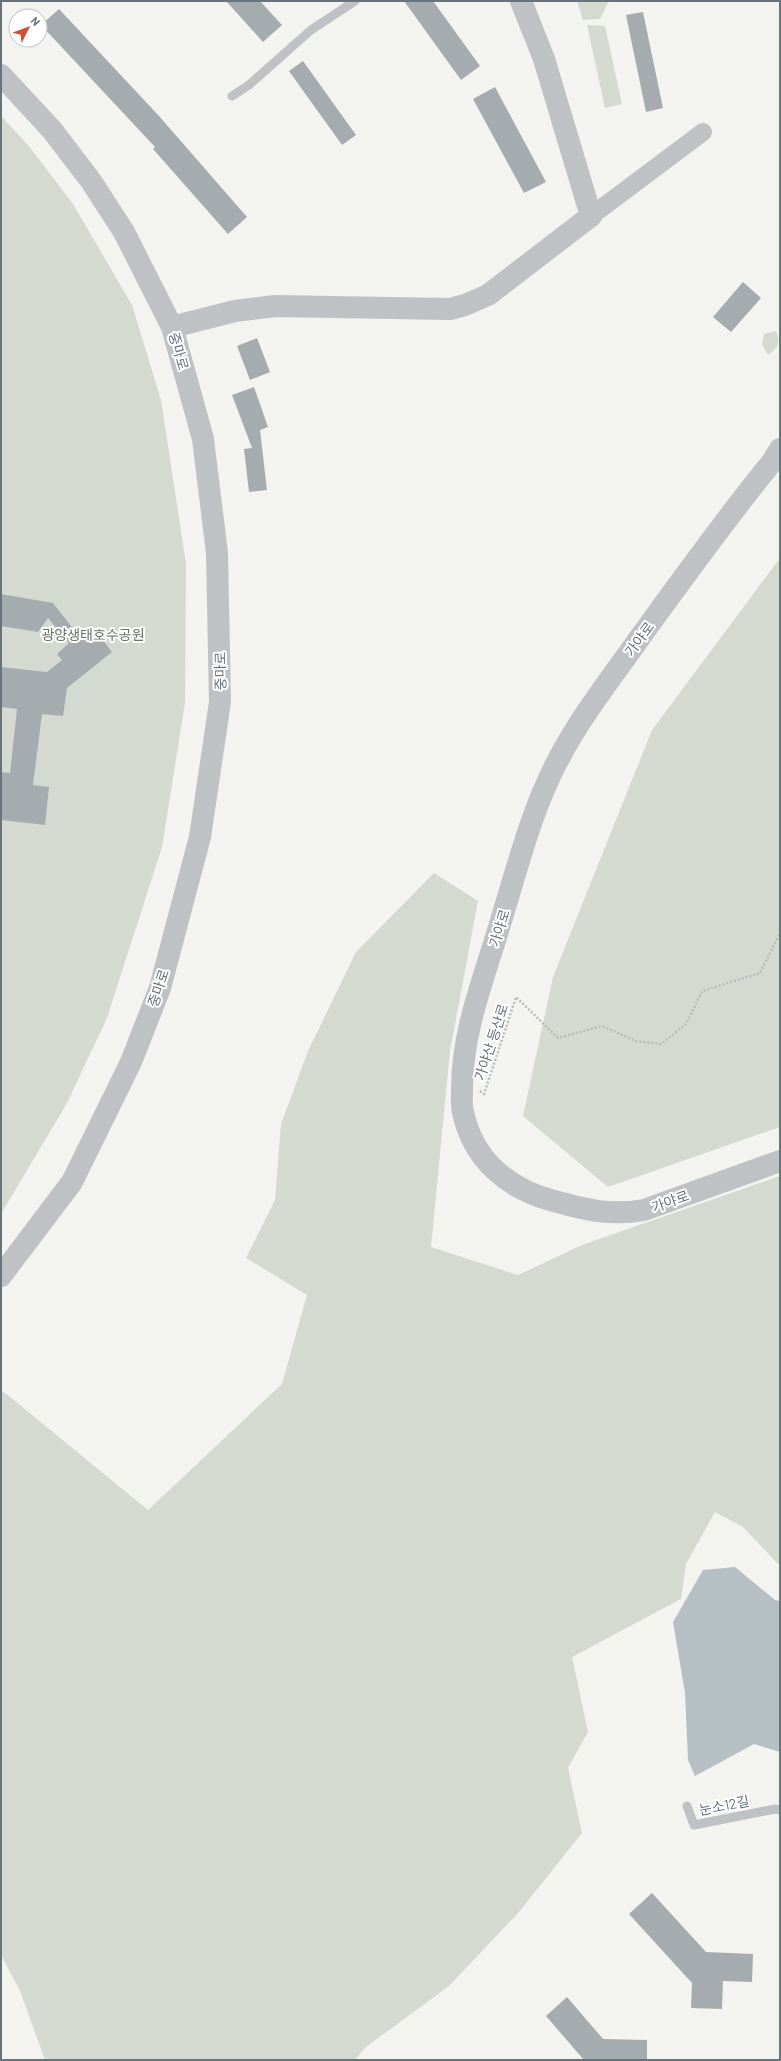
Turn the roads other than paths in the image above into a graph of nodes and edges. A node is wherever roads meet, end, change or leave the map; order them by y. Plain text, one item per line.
1 (356, 1) edge
2 (521, 1) edge
3 (1, 75) edge
4 (232, 96) dead end
5 (703, 132) dead end
6 (591, 216) junction
7 (172, 326) junction
8 (780, 449) edge
9 (780, 1161) edge
10 (1, 1276) edge
11 (687, 1806) dead end
12 (780, 1810) edge

1 - 4 lane
2 - 6 street
3 - 7 street, 중마로
5 - 6 street
6 - 7 street
7 - 10 street, 중마로
8 - 9 street, 가야로
11 - 12 lane, 눈소12길

